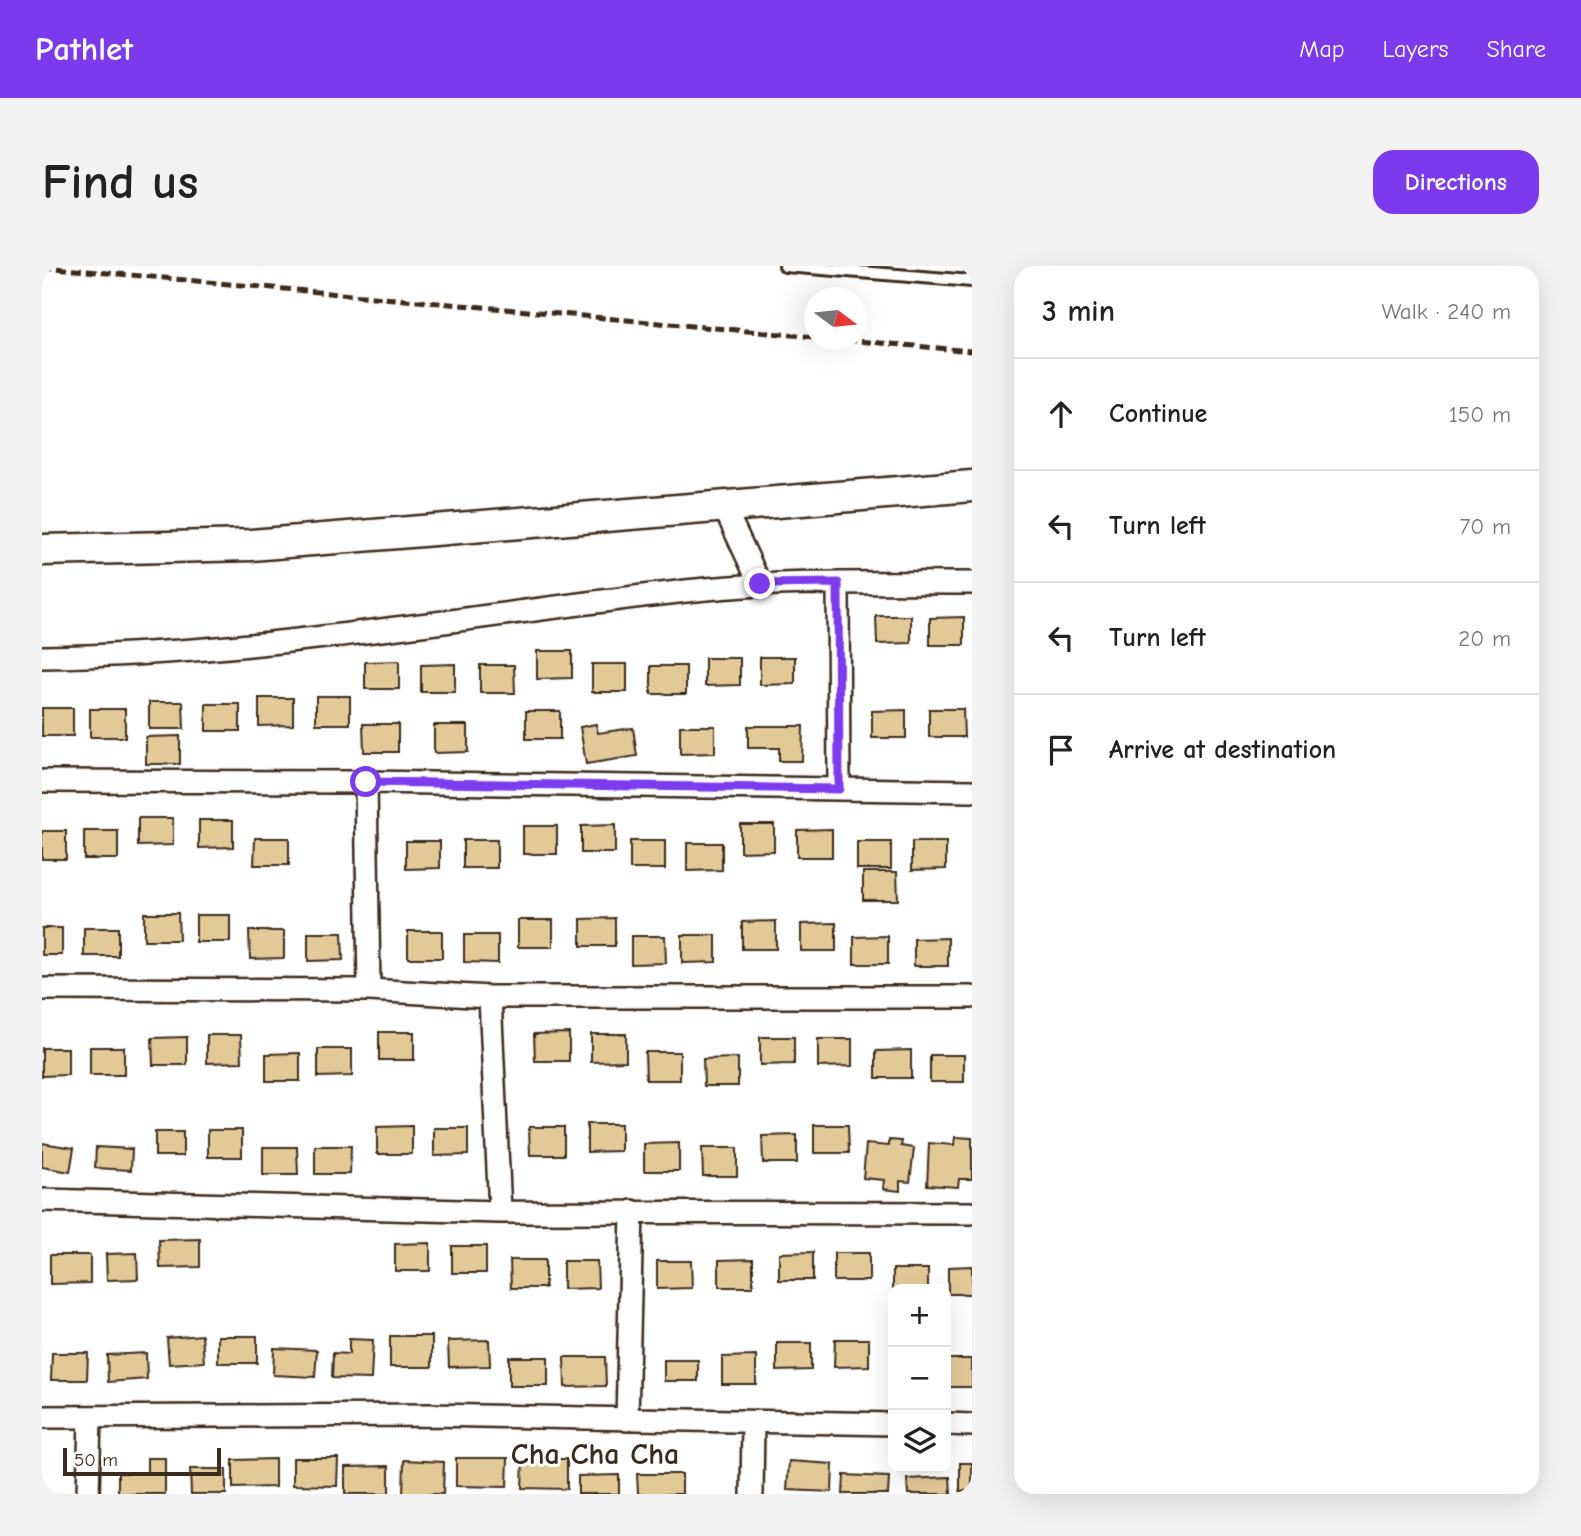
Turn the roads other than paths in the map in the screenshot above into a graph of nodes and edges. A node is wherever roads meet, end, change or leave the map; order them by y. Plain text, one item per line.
1 (785, 266) edge
2 (972, 281) edge
3 (972, 486) edge
4 (723, 505) junction
5 (42, 550) edge
6 (838, 583) junction
7 (972, 583) edge
8 (760, 584) junction
9 (42, 656) edge
10 (42, 781) edge
11 (366, 782) junction
12 (839, 789) junction
13 (972, 791) edge
14 (42, 989) edge
15 (369, 990) junction
16 (490, 997) junction
17 (972, 997) edge
18 (42, 1200) edge
19 (632, 1211) junction
20 (500, 1212) junction
21 (972, 1213) edge
22 (42, 1417) edge
23 (90, 1418) junction
24 (627, 1420) junction
25 (753, 1422) junction
26 (888, 1424) edge
27 (951, 1424) edge
28 (972, 1425) edge
29 (88, 1494) edge
30 (752, 1494) edge

1 - 2 lane
3 - 4 street
4 - 5 street
4 - 8 street
6 - 7 street
6 - 8 street
6 - 12 street
8 - 9 street
10 - 11 street
11 - 12 street
11 - 15 street
12 - 13 street
14 - 15 street
15 - 16 street
16 - 17 street
16 - 20 street
18 - 20 street
19 - 20 street
19 - 21 street
19 - 24 street
22 - 23 street
23 - 24 street
23 - 29 street
24 - 25 street
25 - 26 street
25 - 30 street
27 - 28 street

